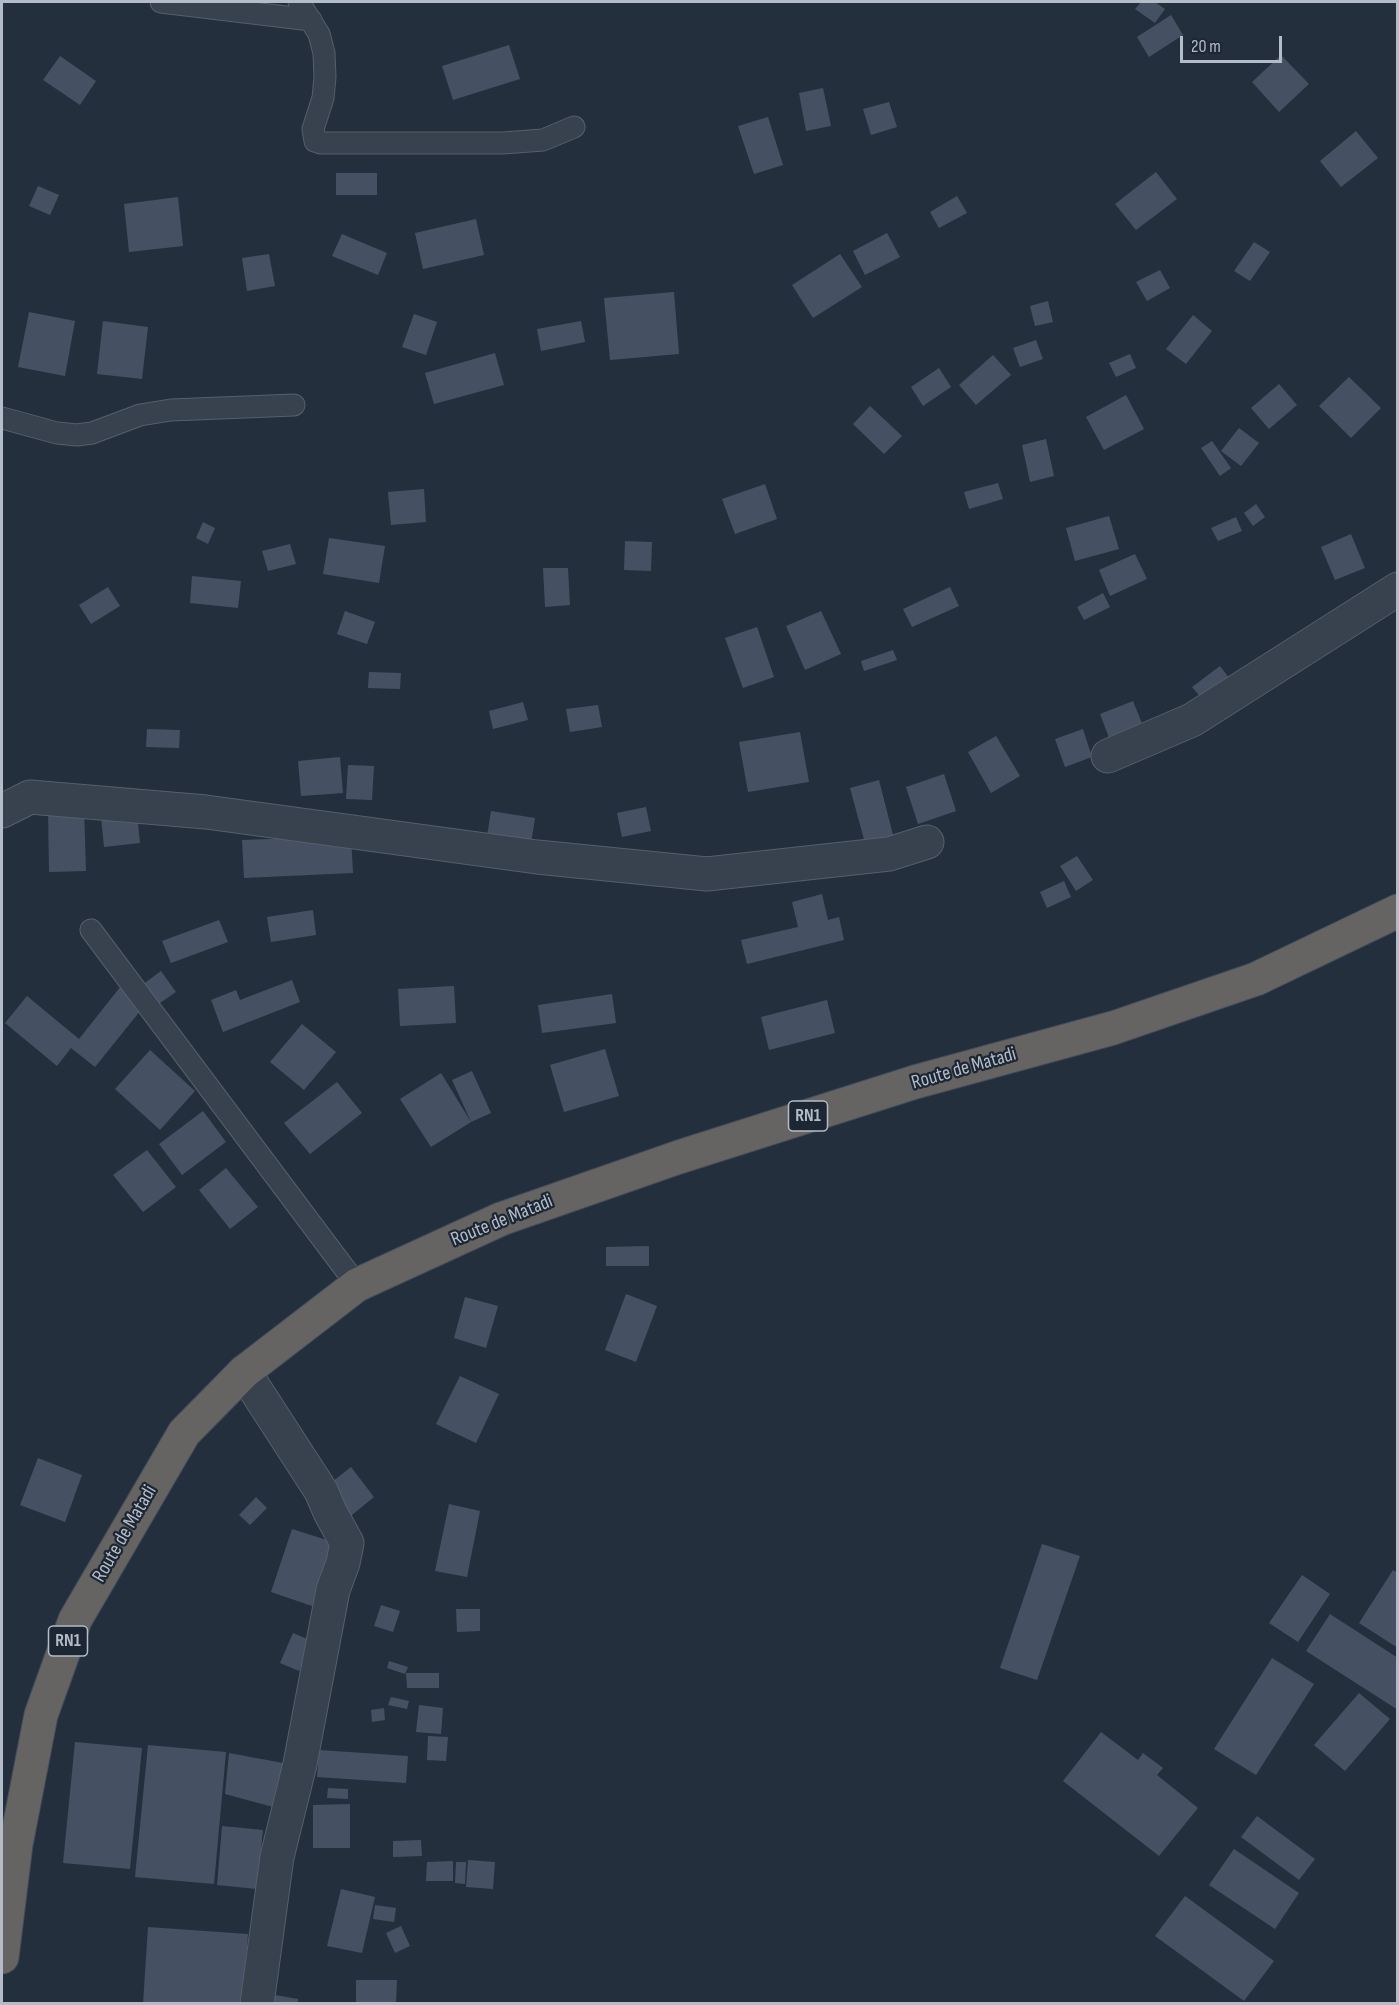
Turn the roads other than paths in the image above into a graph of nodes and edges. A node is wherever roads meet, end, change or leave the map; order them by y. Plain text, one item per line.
1 (161, 2) edge
2 (299, 2) edge
3 (311, 20) junction
4 (573, 127) dead end
5 (294, 405) dead end
6 (2, 418) edge
7 (1398, 589) edge
8 (1108, 756) dead end
9 (2, 811) edge
10 (927, 842) dead end
11 (1398, 911) edge
12 (92, 930) dead end
13 (357, 1285) junction
14 (244, 1372) junction
15 (2, 1957) edge
16 (257, 2004) edge

1 - 3 lane
2 - 3 lane
3 - 4 lane
5 - 6 lane
7 - 8 street
9 - 10 street
11 - 13 highway, Route de Matadi / RN1
12 - 13 lane
13 - 14 highway, Route de Matadi / RN1
14 - 15 highway, Route de Matadi / RN1
14 - 16 street

